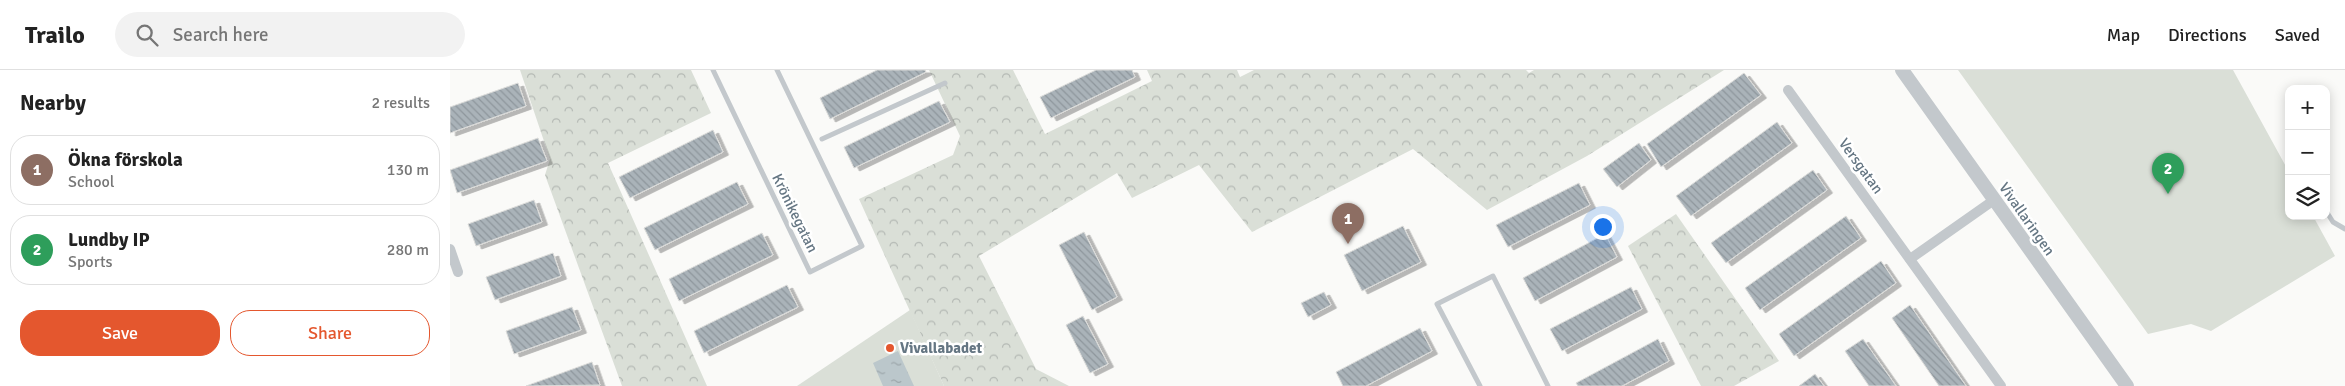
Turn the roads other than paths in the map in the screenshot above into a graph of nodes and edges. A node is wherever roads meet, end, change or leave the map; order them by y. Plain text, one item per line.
1 (713, 70) edge
2 (777, 70) edge
3 (1902, 70) edge
4 (944, 83) dead end
5 (1788, 90) dead end
6 (822, 139) dead end
7 (1994, 200) junction
8 (2330, 218) edge
9 (2345, 229) edge
10 (450, 248) edge
11 (1910, 260) junction
12 (458, 272) dead end
13 (1480, 386) edge
14 (1548, 386) edge
15 (2000, 386) edge
16 (2127, 386) edge

1 - 2 lane, Krönikegatan
3 - 7 street, Vivallaringen
4 - 6 lane
5 - 11 street, Versgatan
7 - 11 street
7 - 16 street, Vivallaringen
8 - 9 lane
10 - 12 street
11 - 15 street, Versgatan
13 - 14 lane

